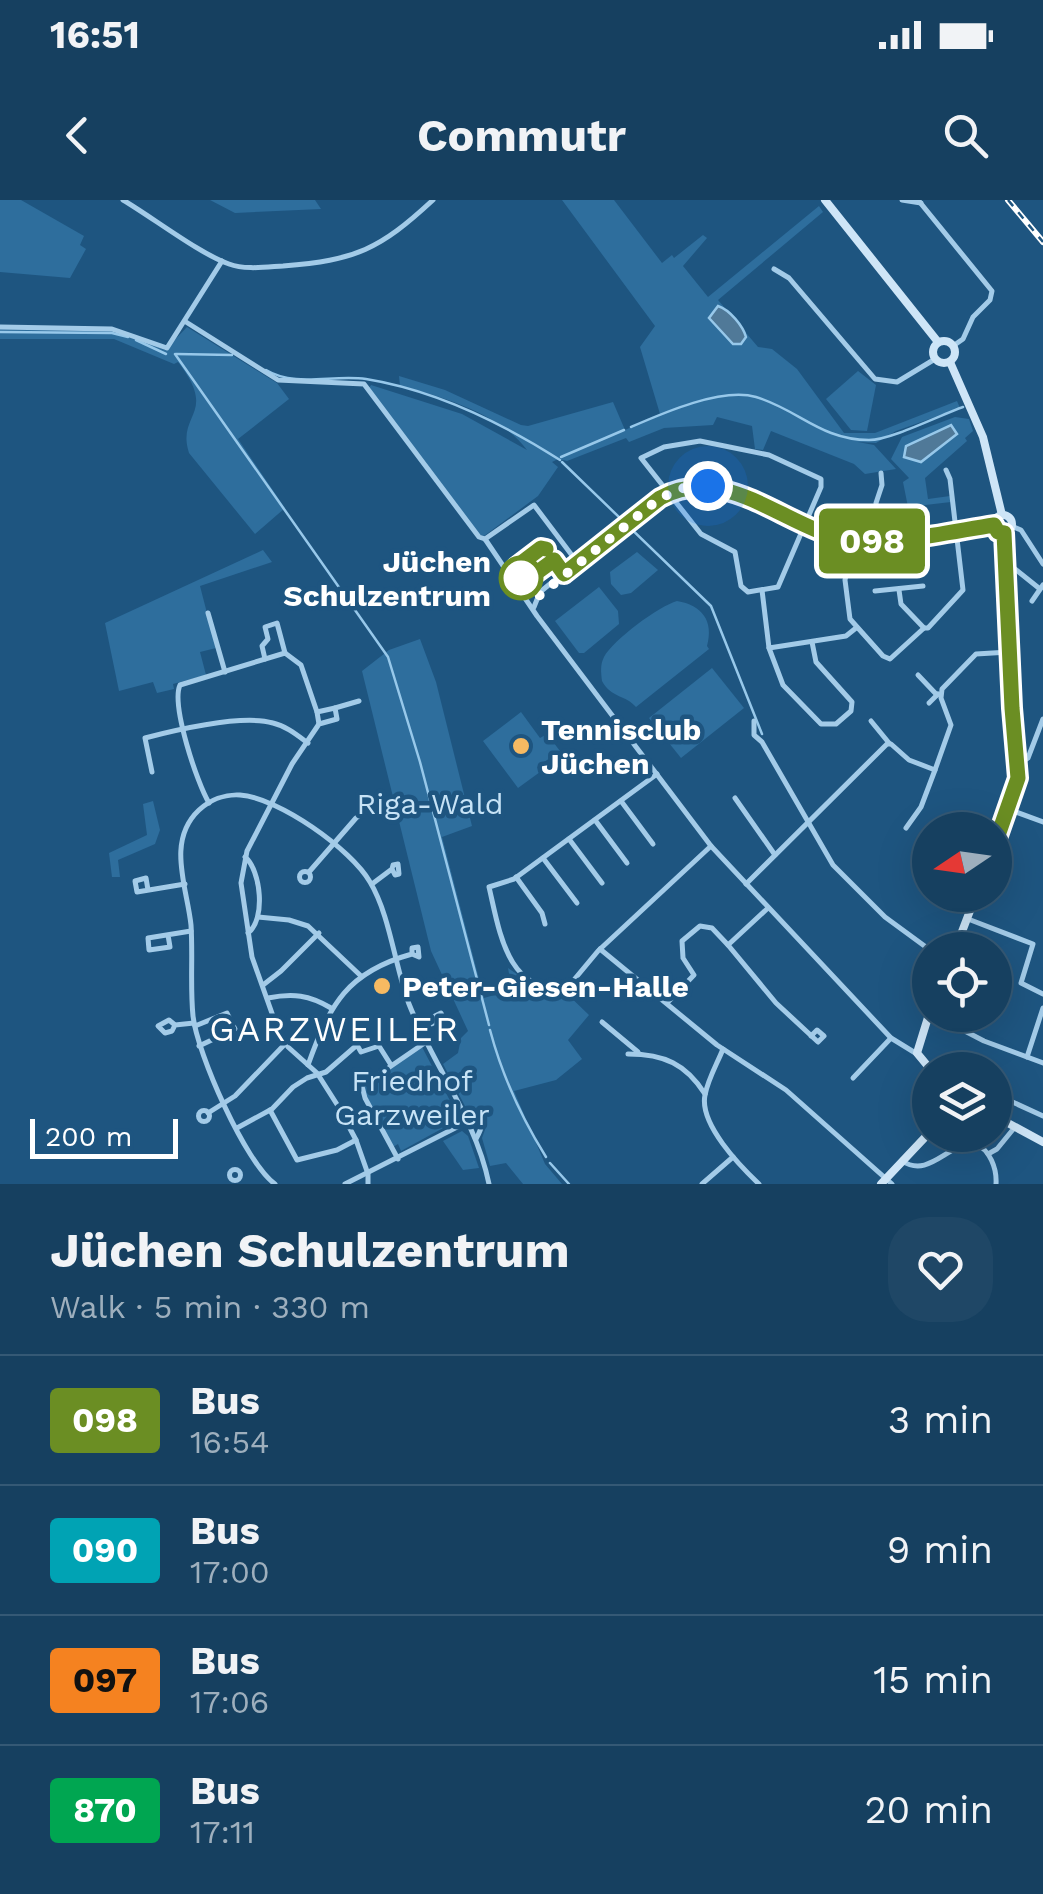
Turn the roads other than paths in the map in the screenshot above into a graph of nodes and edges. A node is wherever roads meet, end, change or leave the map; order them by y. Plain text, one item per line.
1 (123, 200) edge
2 (433, 200) edge
3 (825, 200) edge
4 (902, 200) edge
5 (919, 201) edge
6 (222, 261) junction
7 (774, 269) dead end
8 (186, 322) junction
9 (0, 327) edge
10 (938, 342) junction
11 (953, 346) junction
12 (934, 359) junction
13 (950, 362) junction
14 (946, 470) dead end
15 (880, 473) dead end
16 (669, 493) junction
17 (1002, 515) junction
18 (806, 524) junction
19 (994, 525) junction
20 (957, 530) junction
21 (1008, 530) junction
22 (484, 539) junction
23 (880, 540) junction
24 (853, 541) junction
25 (578, 562) junction
26 (1043, 564) edge
27 (1015, 569) dead end
28 (924, 586) dead end
29 (1042, 587) edge
30 (899, 589) junction
31 (762, 590) junction
32 (520, 591) junction
33 (875, 591) dead end
34 (535, 599) junction
35 (1032, 600) dead end
36 (535, 612) junction
37 (208, 613) dead end
38 (856, 628) junction
39 (924, 628) junction
40 (812, 642) junction
41 (769, 648) junction
42 (1010, 652) junction
43 (285, 653) junction
44 (265, 659) junction
45 (224, 672) junction
46 (918, 675) dead end
47 (939, 694) junction
48 (359, 702) dead end
49 (929, 702) dead end
50 (335, 708) junction
51 (317, 712) junction
52 (1043, 719) edge
53 (754, 721) dead end
54 (871, 721) dead end
55 (319, 724) junction
56 (184, 728) junction
57 (308, 742) junction
58 (889, 743) junction
59 (1018, 765) junction
60 (935, 770) junction
61 (152, 772) dead end
62 (657, 774) junction
63 (735, 798) dead end
64 (621, 800) junction
65 (209, 802) junction
66 (271, 805) junction
67 (1008, 809) junction
68 (367, 810) dead end
69 (1007, 812) edge
70 (595, 820) junction
71 (1043, 822) edge
72 (808, 823) junction
73 (906, 828) dead end
74 (569, 839) junction
75 (334, 844) junction
76 (653, 844) dead end
77 (710, 846) junction
78 (775, 855) junction
79 (245, 857) junction
80 (543, 858) junction
81 (627, 863) dead end
82 (392, 869) dead end
83 (308, 872) dead end
84 (516, 878) junction
85 (602, 883) dead end
86 (185, 884) junction
87 (372, 884) junction
88 (746, 884) junction
89 (148, 890) dead end
90 (576, 904) dead end
91 (768, 908) junction
92 (969, 912) edge
93 (258, 917) junction
94 (967, 918) junction
95 (545, 924) dead end
96 (191, 931) junction
97 (962, 932) edge
98 (248, 933) junction
99 (319, 934) junction
100 (168, 935) junction
101 (912, 937) edge
102 (728, 945) junction
103 (600, 949) junction
104 (412, 954) dead end
105 (394, 959) junction
106 (362, 976) junction
107 (263, 985) junction
108 (1043, 994) edge
109 (268, 998) junction
110 (667, 1003) junction
111 (332, 1008) junction
112 (1043, 1008) edge
113 (438, 1022) dead end
114 (602, 1022) dead end
115 (194, 1024) junction
116 (175, 1025) dead end
117 (420, 1029) junction
118 (967, 1032) edge
119 (811, 1036) dead end
120 (891, 1038) junction
121 (426, 1042) junction
122 (285, 1044) junction
123 (199, 1046) junction
124 (723, 1049) junction
125 (912, 1053) edge
126 (628, 1054) dead end
127 (640, 1054) junction
128 (1027, 1058) junction
129 (1043, 1062) edge
130 (391, 1064) junction
131 (308, 1065) junction
132 (317, 1073) junction
133 (853, 1078) dead end
134 (705, 1094) junction
135 (1012, 1102) edge
136 (226, 1104) junction
137 (270, 1110) junction
138 (371, 1111) junction
139 (208, 1113) dead end
140 (464, 1114) junction
141 (1043, 1116) edge
142 (468, 1122) junction
143 (348, 1124) junction
144 (1012, 1125) edge
145 (1015, 1127) junction
146 (237, 1128) junction
147 (476, 1139) junction
148 (356, 1140) junction
149 (1040, 1141) edge
150 (912, 1151) edge
151 (988, 1154) junction
152 (733, 1157) junction
153 (398, 1159) junction
154 (254, 1162) junction
155 (902, 1162) junction
156 (240, 1171) dead end
157 (368, 1174) junction
158 (886, 1182) edge
159 (275, 1184) edge
160 (344, 1184) edge
161 (368, 1184) edge
162 (489, 1184) edge
163 (702, 1184) edge
164 (759, 1184) edge
165 (996, 1184) edge

1 - 6 street
2 - 6 street
3 - 10 main road
4 - 5 street
5 - 11 street
6 - 8 street
7 - 12 street
8 - 9 street
8 - 22 street
10 - 11 main road
10 - 12 main road
11 - 13 main road
12 - 13 main road
13 - 17 main road
14 - 20 street
15 - 23 street
16 - 18 street
16 - 18 street
16 - 25 street
16 - 31 street
17 - 19 main road
17 - 21 main road
18 - 24 street
18 - 31 street
19 - 20 street
19 - 21 main road
20 - 23 street
20 - 39 street
21 - 26 street
21 - 42 main road
22 - 25 street
22 - 32 street
23 - 24 street
24 - 38 street
25 - 34 street
27 - 29 street
28 - 30 street
29 - 35 street
30 - 33 street
30 - 39 street
31 - 41 street
32 - 34 street
32 - 36 street
34 - 36 street
36 - 62 street
37 - 45 street
38 - 39 street
38 - 40 street
40 - 41 street
40 - 41 street
42 - 47 street
42 - 59 main road
43 - 44 street
43 - 44 street
43 - 51 street
44 - 45 street
45 - 56 street
46 - 47 street
47 - 49 street
47 - 60 street
48 - 50 street
50 - 51 street
50 - 55 street
51 - 55 street
52 - 59 street
53 - 72 street
54 - 58 street
55 - 57 street
56 - 57 street
56 - 61 street
56 - 65 street
57 - 66 street
58 - 60 street
58 - 72 street
59 - 67 main road
60 - 73 street
62 - 64 street
62 - 77 street
63 - 78 street
64 - 70 street
64 - 76 street
65 - 66 street
65 - 86 street
66 - 75 street
66 - 79 street
67 - 69 main road
67 - 71 street
68 - 75 street
70 - 74 street
70 - 81 street
72 - 78 street
72 - 101 street
74 - 80 street
74 - 85 street
75 - 83 street
75 - 87 street
77 - 88 street
77 - 103 street
78 - 88 street
79 - 93 street
79 - 98 street
80 - 84 street
80 - 90 street
82 - 87 street
84 - 95 street
84 - 103 street
86 - 89 street
86 - 96 street
87 - 105 street
88 - 91 street
91 - 102 street
91 - 120 street
92 - 94 main road
93 - 98 street
93 - 99 street
94 - 97 main road
94 - 108 street
96 - 100 street
96 - 115 street
98 - 107 street
99 - 106 street
99 - 107 street
100 - 100 street
102 - 110 street
102 - 119 street
103 - 110 street
104 - 105 street
105 - 106 street
105 - 117 street
106 - 111 street
107 - 109 street
109 - 111 street
109 - 122 street
110 - 124 street
111 - 131 street
112 - 128 street
113 - 117 street
114 - 127 street
115 - 116 street
115 - 123 street
115 - 123 street
117 - 121 street
118 - 128 street
120 - 125 street
120 - 133 street
121 - 130 street
121 - 140 street
122 - 131 street
122 - 136 street
123 - 136 street
124 - 134 street
124 - 158 street
126 - 127 street
127 - 134 street
128 - 129 street
130 - 132 street
130 - 138 street
131 - 132 street
132 - 137 street
132 - 143 street
134 - 152 street
135 - 141 street
136 - 139 street
136 - 146 street
137 - 146 street
137 - 148 street
138 - 143 street
138 - 153 street
140 - 142 street
140 - 147 street
142 - 147 street
142 - 153 street
143 - 148 street
144 - 145 main road
145 - 149 main road
145 - 151 street
146 - 154 street
147 - 162 street
148 - 157 street
150 - 155 main road
151 - 155 street
151 - 165 street
152 - 163 street
152 - 164 street
153 - 157 street
154 - 156 street
154 - 159 street
155 - 158 main road
157 - 160 street
157 - 161 street

